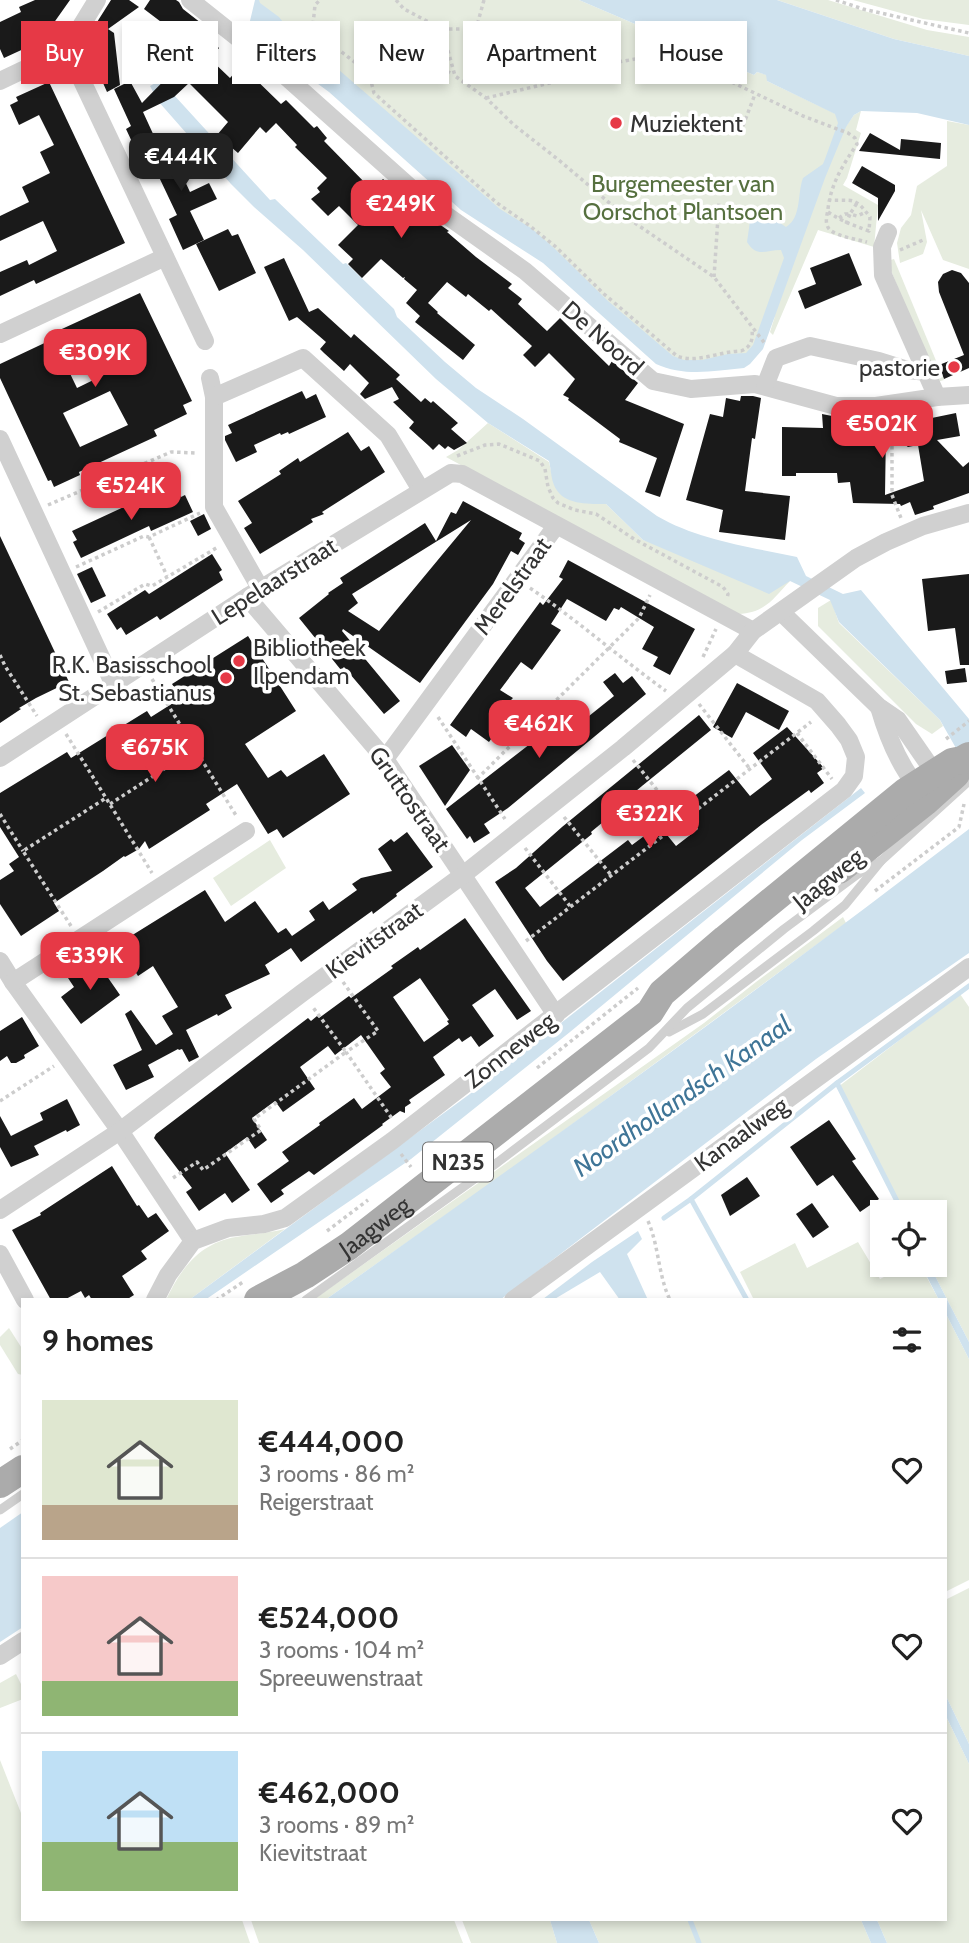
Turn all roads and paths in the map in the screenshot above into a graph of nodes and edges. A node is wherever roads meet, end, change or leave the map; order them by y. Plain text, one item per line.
1 (97, 0) edge
2 (190, 0) edge
3 (320, 0) edge
4 (396, 0) edge
5 (484, 0) edge
6 (836, 0) edge
7 (84, 21) edge
8 (314, 21) edge
9 (427, 21) edge
10 (478, 21) edge
11 (969, 33) edge
12 (340, 51) edge
13 (449, 54) edge
14 (354, 62) edge
15 (621, 62) edge
16 (21, 70) edge
17 (449, 72) edge
18 (455, 76) junction
19 (0, 80) edge
20 (83, 84) edge
21 (372, 84) edge
22 (546, 84) edge
23 (755, 94) junction
24 (486, 98) junction
25 (743, 127) dead end
26 (829, 200) junction
27 (719, 202) dead end
28 (857, 203) junction
29 (828, 212) junction
30 (866, 212) junction
31 (850, 214) junction
32 (839, 218) junction
33 (846, 224) junction
34 (923, 240) dead end
35 (884, 246) junction
36 (165, 257) junction
37 (713, 276) junction
38 (752, 328) junction
39 (0, 334) edge
40 (205, 341) dead end
41 (765, 345) dead end
42 (927, 372) junction
43 (209, 378) dead end
44 (765, 386) junction
45 (969, 395) edge
46 (214, 397) junction
47 (937, 397) junction
48 (888, 404) junction
49 (0, 439) edge
50 (213, 454) junction
51 (456, 473) junction
52 (421, 490) junction
53 (214, 507) junction
54 (33, 511) junction
55 (969, 513) edge
56 (556, 526) junction
57 (906, 533) junction
58 (149, 537) junction
59 (232, 539) junction
60 (62, 573) junction
61 (167, 576) junction
62 (518, 579) junction
63 (657, 580) junction
64 (253, 593) junction
65 (781, 612) junction
66 (722, 614) junction
67 (84, 620) junction
68 (753, 631) junction
69 (610, 648) junction
70 (736, 654) junction
71 (0, 655) edge
72 (143, 664) junction
73 (113, 683) junction
74 (685, 695) junction
75 (428, 701) junction
76 (821, 706) junction
77 (879, 707) junction
78 (969, 721) edge
79 (51, 724) junction
80 (797, 733) junction
81 (623, 748) junction
82 (195, 749) junction
83 (0, 758) edge
84 (385, 759) junction
85 (949, 768) edge
86 (750, 769) junction
87 (477, 779) junction
88 (842, 791) junction
89 (106, 797) junction
90 (969, 798) edge
91 (554, 803) junction
92 (110, 804) junction
93 (0, 814) edge
94 (682, 821) junction
95 (246, 831) joint
96 (515, 835) junction
97 (23, 851) junction
98 (881, 861) junction
99 (911, 862) dead end
100 (463, 875) junction
101 (611, 875) junction
102 (161, 886) junction
103 (570, 906) junction
104 (79, 939) junction
105 (513, 951) junction
106 (0, 961) edge
107 (969, 967) edge
108 (334, 970) junction
109 (13, 982) junction
110 (643, 984) dead end
111 (302, 993) junction
112 (556, 1014) junction
113 (656, 1024) junction
114 (346, 1052) junction
115 (68, 1058) junction
116 (533, 1072) dead end
117 (0, 1101) edge
118 (120, 1131) junction
119 (403, 1133) junction
120 (158, 1188) junction
121 (377, 1193) dead end
122 (0, 1210) edge
123 (649, 1222) dead end
124 (325, 1233) dead end
125 (193, 1241) junction
126 (0, 1254) edge
127 (251, 1291) edge
128 (24, 1298) edge
129 (156, 1298) edge
130 (224, 1298) edge
131 (309, 1298) edge
132 (516, 1298) edge
133 (669, 1298) edge
134 (21, 1470) edge
135 (0, 1485) edge
136 (21, 1495) edge
137 (0, 1510) edge
138 (21, 1642) edge
139 (0, 1656) edge

1 - 7 street
2 - 44 street, De Noord
3 - 8 path
4 - 9 path
5 - 10 path
6 - 11 path
12 - 14 path
13 - 18 path
15 - 23 path
16 - 19 street
17 - 18 path
18 - 24 path
20 - 36 street
21 - 38 path
22 - 24 path
23 - 25 path
23 - 26 path
24 - 37 path
26 - 28 path
26 - 29 path
27 - 37 path
28 - 30 path
28 - 31 path
29 - 32 path
29 - 35 path
30 - 31 path
30 - 33 path
31 - 32 path
31 - 33 path
32 - 33 path
34 - 35 path
35 - 42 street
36 - 39 street
36 - 40 street
37 - 38 path
38 - 41 path
42 - 44 street
42 - 47 street
43 - 46 street
44 - 48 street, De Noord
45 - 47 street, De Noord
46 - 50 street
46 - 52 street
47 - 48 street, De Noord
48 - 57 path
49 - 54 street
50 - 53 street
50 - 54 path
51 - 52 street, Lepelaarstraat
51 - 56 street
51 - 66 path
52 - 64 street, Lepelaarstraat
53 - 58 path
53 - 59 street, Gruttostraat
54 - 60 street
55 - 57 street
56 - 62 street, Merelstraat
56 - 63 street, Merelstraat
57 - 65 street
58 - 60 path
58 - 61 path
59 - 61 path
59 - 64 street, Gruttostraat
60 - 67 street
61 - 67 path
62 - 69 path
62 - 75 street, Merelstraat
63 - 66 street, Merelstraat
63 - 69 path
64 - 72 street, Lepelaarstraat
64 - 84 street, Gruttostraat
65 - 68 street
65 - 77 street
66 - 68 street, Merelstraat
67 - 73 street
68 - 70 street
69 - 74 path
69 - 87 path
70 - 74 street, Kievitstraat
70 - 76 street
71 - 79 path
72 - 73 street, Lepelaarstraat
72 - 82 path
73 - 79 street, Lepelaarstraat
74 - 81 street, Kievitstraat
74 - 86 path
75 - 84 street, Merelstraat
75 - 87 path
76 - 80 path
76 - 88 street, Zonneweg
77 - 85 street
77 - 85 street
78 - 85 path
79 - 83 street, Lepelaarstraat
79 - 89 path
80 - 86 path
80 - 88 path
81 - 91 street, Kievitstraat
81 - 94 path
82 - 92 path
82 - 95 path
84 - 100 street, Gruttostraat
85 - 98 lane
85 - 113 main road, Jaagweg / N235
86 - 94 path
87 - 96 path
88 - 112 street, Zonneweg
89 - 92 path
89 - 97 path
90 - 99 path
91 - 96 street, Kievitstraat
91 - 101 path
92 - 102 path
93 - 97 path
94 - 101 path
95 - 102 street
96 - 100 street, Kievitstraat
96 - 103 path
97 - 104 path
98 - 113 lane
98 - 113 lane
100 - 105 street, Gruttostraat
100 - 108 street, Kievitstraat
101 - 103 path
102 - 104 street
103 - 105 path
104 - 109 street
105 - 112 street, Gruttostraat
106 - 109 street
107 - 132 street, Kanaalweg
108 - 111 street, Kievitstraat
108 - 114 path
109 - 115 street
110 - 116 path
111 - 114 path
111 - 118 street, Kievitstraat
112 - 119 street, Zonneweg
113 - 127 main road, Jaagweg / N235
113 - 131 lane
114 - 119 path
114 - 120 path
115 - 117 path
115 - 118 street
118 - 120 street
118 - 122 street, Kievitstraat
119 - 125 street, Zonneweg
120 - 125 street
121 - 124 path
123 - 133 path
125 - 129 street
126 - 128 street
127 - 130 path
134 - 135 main road
136 - 137 lane
138 - 139 street

